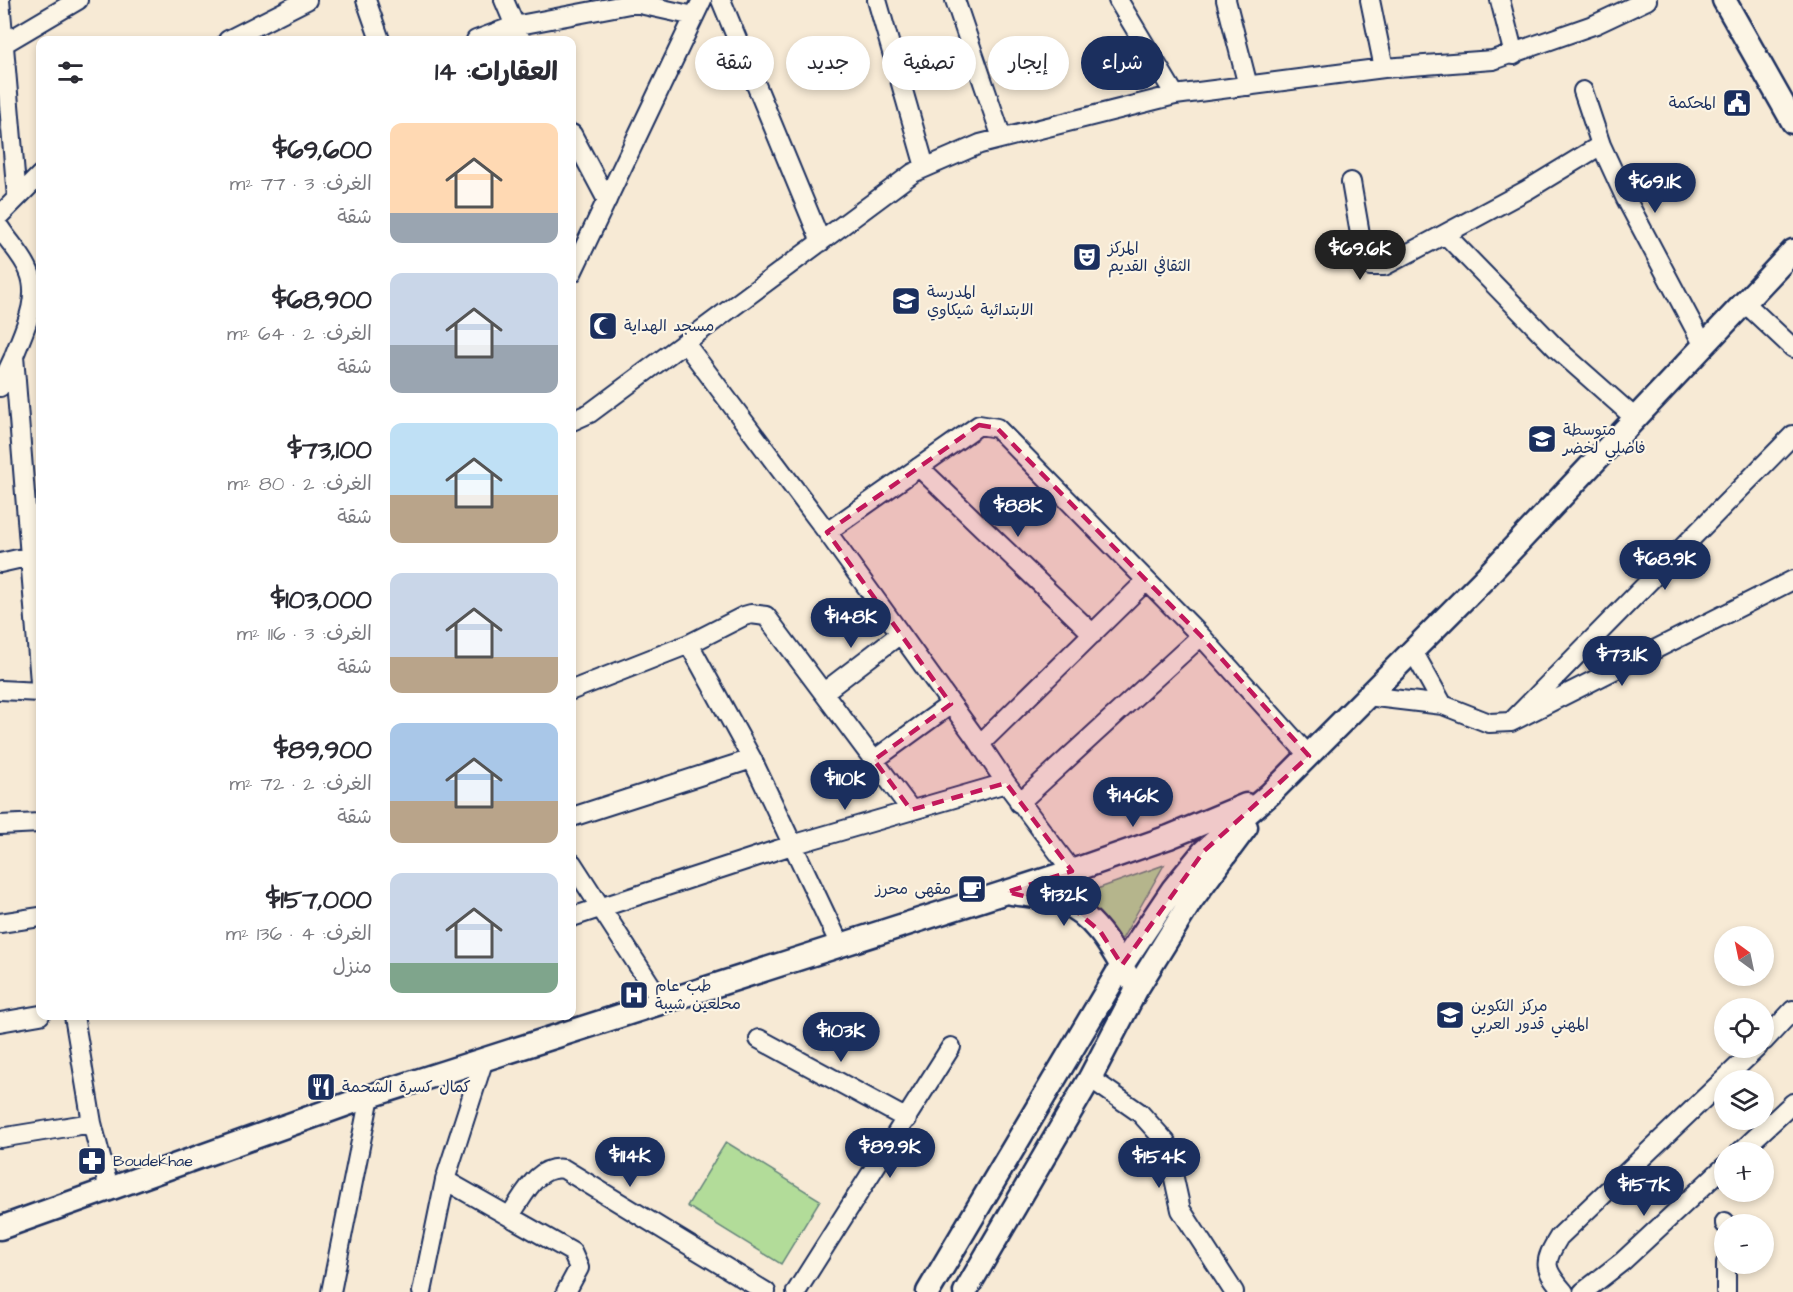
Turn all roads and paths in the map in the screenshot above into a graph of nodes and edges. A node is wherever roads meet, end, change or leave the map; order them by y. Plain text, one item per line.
1 (0, 0) edge
2 (78, 0) edge
3 (307, 0) edge
4 (366, 0) edge
5 (504, 0) edge
6 (721, 0) edge
7 (877, 0) edge
8 (955, 0) edge
9 (1118, 0) edge
10 (1226, 0) edge
11 (1370, 0) edge
12 (1500, 0) edge
13 (1647, 0) edge
14 (1724, 0) edge
15 (635, 1) edge
16 (700, 4) edge
17 (283, 5) edge
18 (518, 33) edge
19 (256, 34) edge
20 (379, 36) edge
21 (500, 36) edge
22 (5, 43) junction
23 (1514, 54) junction
24 (1384, 68) junction
25 (1248, 86) junction
26 (1583, 91) dead end
27 (1175, 95) junction
28 (4, 104) edge
29 (1793, 122) edge
30 (1002, 138) junction
31 (576, 142) edge
32 (1601, 145) junction
33 (925, 167) junction
34 (36, 179) edge
35 (1351, 182) dead end
36 (17, 198) junction
37 (607, 200) junction
38 (0, 215) edge
39 (0, 228) edge
40 (1445, 234) junction
41 (821, 242) junction
42 (1793, 251) edge
43 (576, 257) edge
44 (36, 293) edge
45 (36, 300) edge
46 (1746, 304) junction
47 (685, 343) junction
48 (1704, 346) junction
49 (1793, 348) edge
50 (14, 356) junction
51 (0, 387) edge
52 (576, 419) edge
53 (1636, 420) junction
54 (1793, 435) edge
55 (919, 468) junction
56 (827, 532) junction
57 (35, 555) edge
58 (0, 563) edge
59 (36, 579) edge
60 (1793, 580) edge
61 (1146, 581) junction
62 (900, 634) junction
63 (1093, 634) junction
64 (1201, 636) junction
65 (689, 644) junction
66 (1413, 651) junction
67 (576, 688) edge
68 (0, 690) edge
69 (36, 692) edge
70 (824, 692) junction
71 (1367, 696) junction
72 (951, 704) junction
73 (1443, 705) junction
74 (1511, 722) junction
75 (980, 744) junction
76 (1309, 756) junction
77 (752, 759) junction
78 (874, 760) junction
79 (1006, 783) junction
80 (1270, 794) junction
81 (1019, 803) junction
82 (911, 810) junction
83 (576, 816) edge
84 (36, 824) edge
85 (0, 825) edge
86 (792, 846) junction
87 (576, 869) edge
88 (1072, 870) junction
89 (1007, 892) junction
90 (600, 907) junction
91 (576, 916) edge
92 (36, 918) edge
93 (0, 923) edge
94 (840, 945) junction
95 (1122, 965) junction
96 (1136, 990) junction
97 (661, 1001) junction
98 (1793, 1010) edge
99 (36, 1016) edge
100 (75, 1020) edge
101 (0, 1022) edge
102 (1774, 1030) edge
103 (759, 1039) dead end
104 (951, 1047) dead end
105 (1746, 1058) edge
106 (484, 1059) junction
107 (1090, 1078) junction
108 (370, 1096) junction
109 (1793, 1102) edge
110 (907, 1119) junction
111 (92, 1123) junction
112 (0, 1138) edge
113 (1751, 1142) edge
114 (1714, 1176) edge
115 (445, 1180) junction
116 (109, 1189) junction
117 (510, 1215) junction
118 (975, 1215) junction
119 (0, 1228) edge
120 (1000, 1232) junction
121 (1726, 1274) edge
122 (331, 1292) edge
123 (422, 1292) edge
124 (566, 1292) edge
125 (766, 1292) edge
126 (796, 1292) edge
127 (928, 1292) edge
128 (965, 1292) edge
129 (1234, 1292) edge
130 (1564, 1292) edge
131 (1583, 1292) edge
132 (1726, 1292) edge

1 - 22 street
2 - 22 street
3 - 17 street
4 - 20 street
5 - 18 street
6 - 41 street
7 - 33 street
8 - 30 street
9 - 27 street
10 - 25 street
11 - 24 street
12 - 23 street
13 - 23 street
14 - 29 main road
15 - 16 street
15 - 18 street
16 - 37 street
17 - 19 street
18 - 21 street
22 - 28 street
23 - 24 street
24 - 25 street
25 - 27 street
26 - 32 street
27 - 30 street
28 - 36 street
30 - 33 street
31 - 37 street
32 - 40 street
32 - 48 street
33 - 41 street
34 - 36 street
35 - 40 street
36 - 38 street
37 - 43 street
39 - 44 street
40 - 53 street
41 - 47 street
42 - 46 main road
45 - 50 street
46 - 48 main road
46 - 49 street
47 - 52 street
47 - 56 street
48 - 53 main road
50 - 51 street
50 - 57 street
53 - 66 main road
54 - 74 street
55 - 56 street
55 - 61 street
55 - 63 street
56 - 62 street
57 - 58 street
57 - 59 street
60 - 74 street
61 - 63 street
61 - 64 street
62 - 70 street
62 - 72 street
63 - 75 street
64 - 76 street
64 - 81 street
65 - 67 street
65 - 70 street
65 - 77 street
66 - 71 main road
66 - 73 street
68 - 69 street
70 - 78 street
71 - 73 street
71 - 76 main road
72 - 75 street
72 - 78 street
73 - 74 street
75 - 79 street
76 - 80 main road
77 - 83 street
77 - 86 street
78 - 82 street
79 - 81 street
79 - 82 street
80 - 88 main road
80 - 95 main road
80 - 96 main road
81 - 88 street
82 - 86 street
84 - 85 street
86 - 90 street
86 - 94 street
87 - 90 street
88 - 89 main road
89 - 94 main road
89 - 95 main road
90 - 91 street
90 - 97 street
92 - 93 street
94 - 97 main road
95 - 96 main road
95 - 118 main road
96 - 107 main road
97 - 106 main road
98 - 102 street
99 - 101 street
100 - 111 street
103 - 110 street
104 - 110 street
105 - 130 street
106 - 108 main road
106 - 115 street
107 - 120 main road
107 - 129 street
108 - 116 main road
108 - 122 street
109 - 113 street
110 - 126 street
111 - 112 street
111 - 116 street
114 - 131 street
115 - 117 street
115 - 123 street
116 - 119 main road
117 - 124 street
117 - 125 street
118 - 120 main road
118 - 127 main road
120 - 128 main road
121 - 132 street

